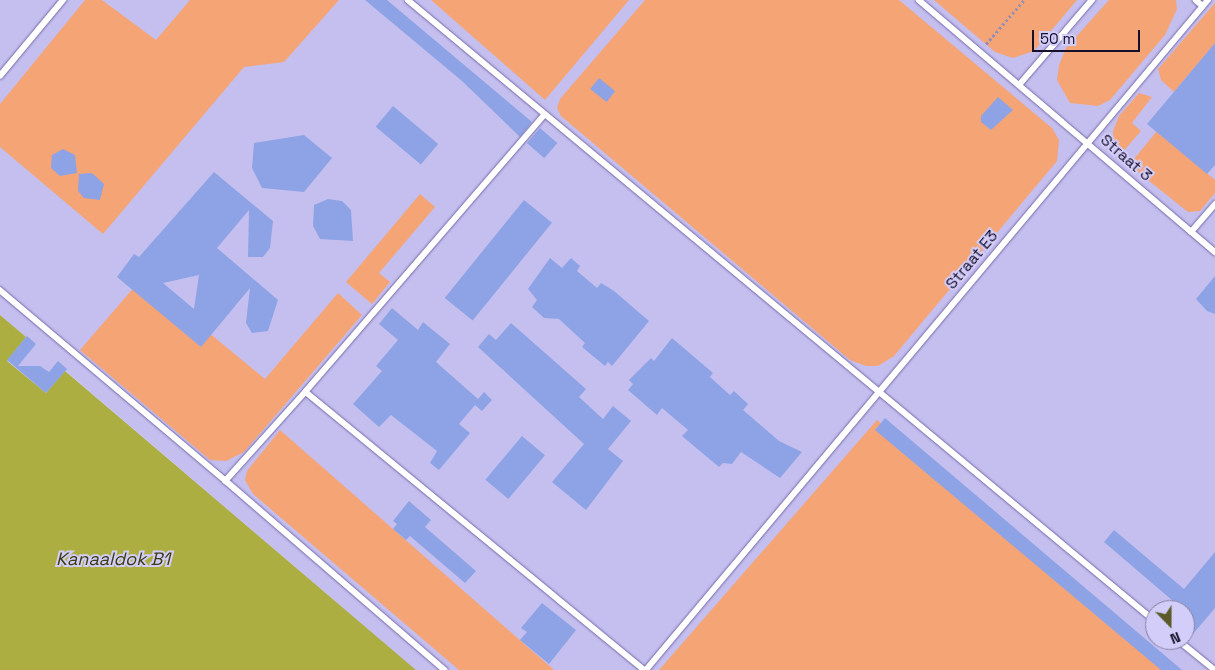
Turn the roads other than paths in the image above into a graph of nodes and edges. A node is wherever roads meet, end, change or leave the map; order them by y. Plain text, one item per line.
1 (63, 0) edge
2 (408, 0) edge
3 (919, 0) edge
4 (1092, 0) edge
5 (1196, 0) edge
6 (1208, 0) edge
7 (1203, 6) junction
8 (0, 76) edge
9 (1020, 84) junction
10 (544, 116) junction
11 (1087, 143) junction
12 (1215, 204) edge
13 (1191, 232) junction
14 (1215, 252) edge
15 (0, 290) edge
16 (306, 392) junction
17 (877, 394) junction
18 (226, 481) junction
19 (1145, 613) edge
20 (1190, 650) edge
21 (445, 670) edge
22 (645, 670) edge
23 (1215, 670) edge

1 - 8 lane
2 - 10 lane
3 - 9 lane, Straat 3
4 - 9 lane
5 - 7 lane
6 - 7 lane, Straat E3
7 - 11 lane, Straat E3
9 - 11 lane, Straat 3
10 - 16 lane
10 - 17 lane
11 - 13 lane, Straat 3
11 - 17 lane, Straat E3
12 - 13 lane
13 - 14 lane, Straat 3
15 - 18 lane
16 - 18 lane
16 - 22 lane
17 - 19 lane
17 - 22 lane, Straat E3
18 - 21 lane
20 - 23 lane

